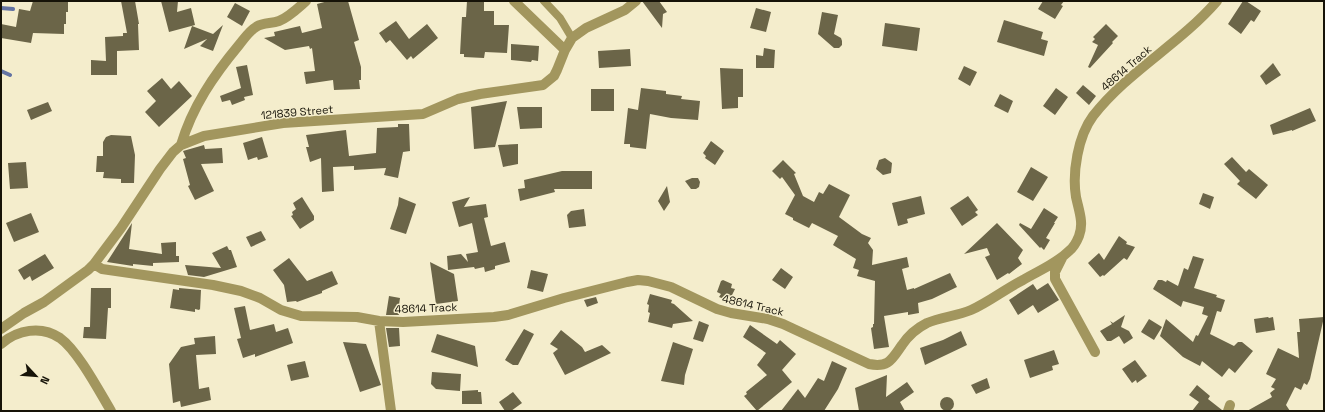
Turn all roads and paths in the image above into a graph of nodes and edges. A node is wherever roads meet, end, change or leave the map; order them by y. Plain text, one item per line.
1 (306, 1) edge
2 (514, 1) edge
3 (544, 1) edge
4 (636, 1) edge
5 (1217, 1) edge
6 (572, 38) junction
7 (565, 50) junction
8 (181, 145) junction
9 (1062, 258) junction
10 (94, 264) junction
11 (379, 321) junction
12 (1, 329) edge
13 (1, 344) edge
14 (1095, 352) dead end
15 (111, 411) edge
16 (391, 411) edge

1 - 8 street
2 - 7 street
3 - 6 lane
4 - 6 street, 121839 Street
5 - 9 street, 48614 Track
6 - 7 street, 121839 Street
7 - 8 street, 121839 Street
8 - 10 street, 121839 Street
9 - 11 street, 48614 Track
9 - 14 street
10 - 11 street, 48614 Track
10 - 12 street, 121839 Street
11 - 16 street
13 - 15 street

